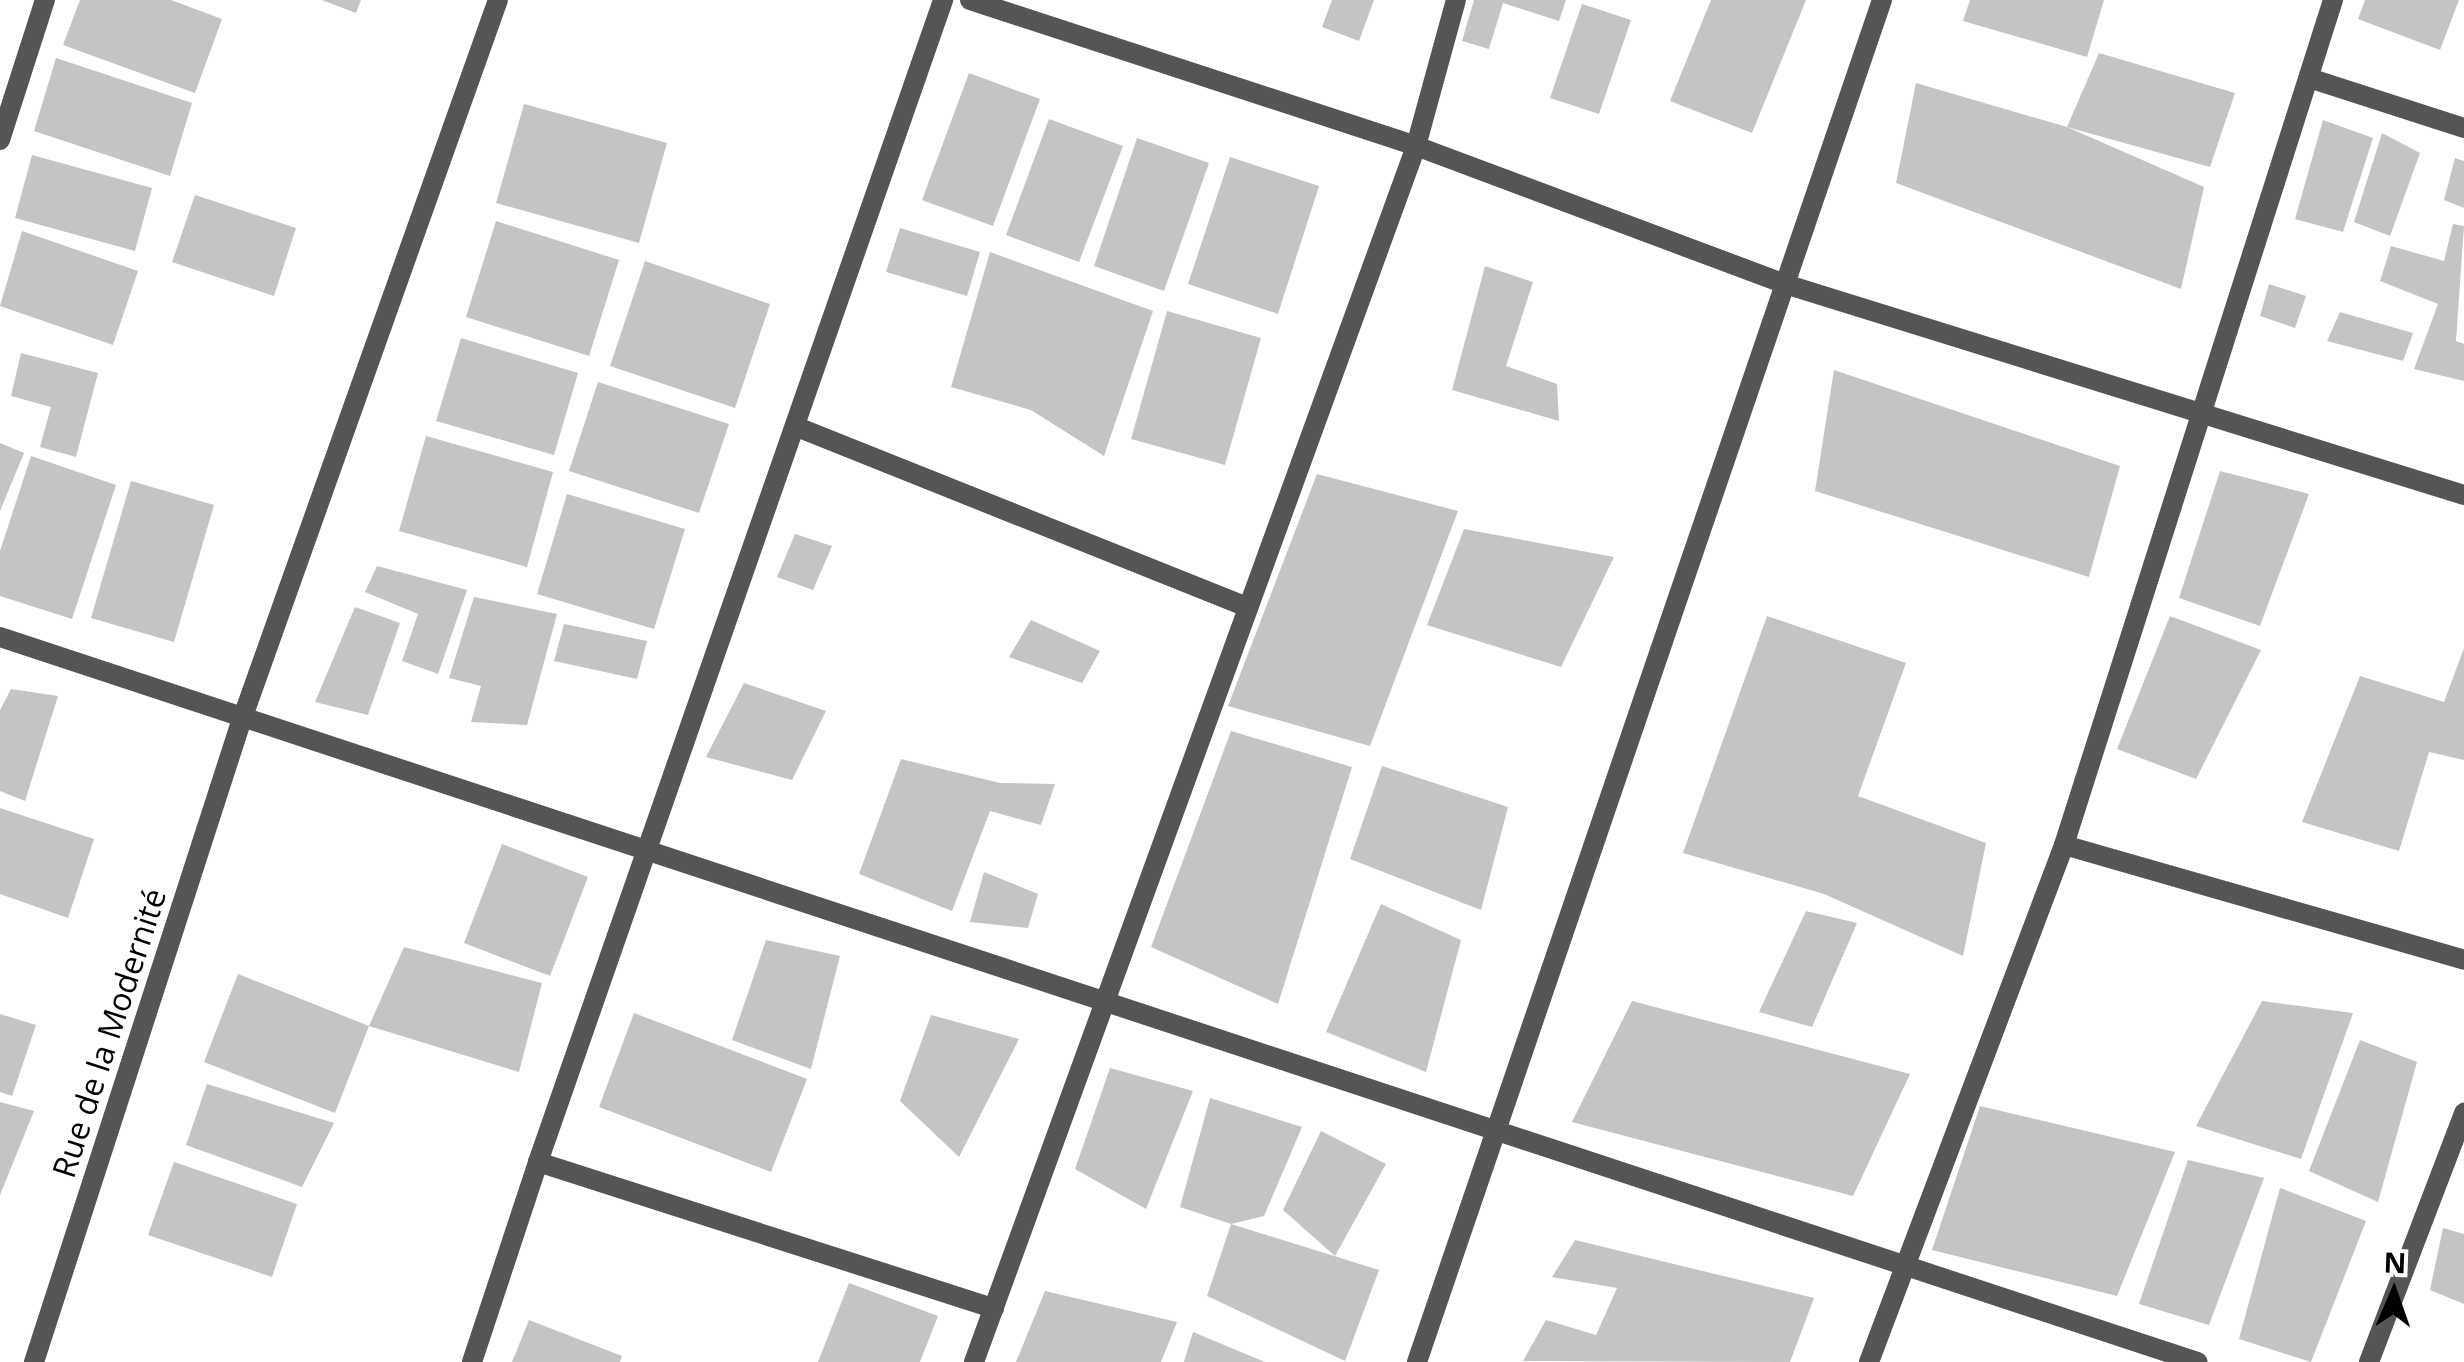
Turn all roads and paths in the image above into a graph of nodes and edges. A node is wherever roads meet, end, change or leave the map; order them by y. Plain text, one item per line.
1 (46, 0) edge
2 (498, 0) edge
3 (943, 0) edge
4 (970, 0) edge
5 (1456, 0) edge
6 (1882, 0) edge
7 (2332, 0) edge
8 (2308, 78) junction
9 (2464, 128) edge
10 (0, 140) edge
11 (1416, 146) junction
12 (1786, 284) junction
13 (2205, 416) junction
14 (797, 427) junction
15 (2464, 495) edge
16 (1248, 608) junction
17 (0, 637) edge
18 (240, 722) junction
19 (2064, 845) junction
20 (651, 857) junction
21 (2464, 960) edge
22 (1103, 1004) junction
23 (2464, 1114) edge
24 (1493, 1132) junction
25 (538, 1162) junction
26 (1904, 1265) junction
27 (994, 1308) junction
28 (34, 1362) edge
29 (472, 1362) edge
30 (974, 1362) edge
31 (1417, 1362) edge
32 (1870, 1362) edge
33 (2197, 1362) edge
34 (2369, 1362) edge

1 - 10 street
2 - 18 street, Rue de la Modernité
3 - 14 street
4 - 11 street
5 - 11 street
6 - 12 street
7 - 8 street
8 - 9 street
8 - 13 street
11 - 12 street
11 - 16 street
12 - 13 street
12 - 24 street
13 - 15 street
13 - 19 street
14 - 16 street
14 - 20 street
16 - 22 street
17 - 18 street
18 - 20 street
18 - 28 street, Rue de la Modernité
19 - 21 street
19 - 26 street
20 - 22 street
20 - 25 street
22 - 24 street
22 - 27 street
23 - 34 street
24 - 26 street
24 - 31 street
25 - 27 street
25 - 29 street
26 - 32 street
26 - 33 street
27 - 30 street

